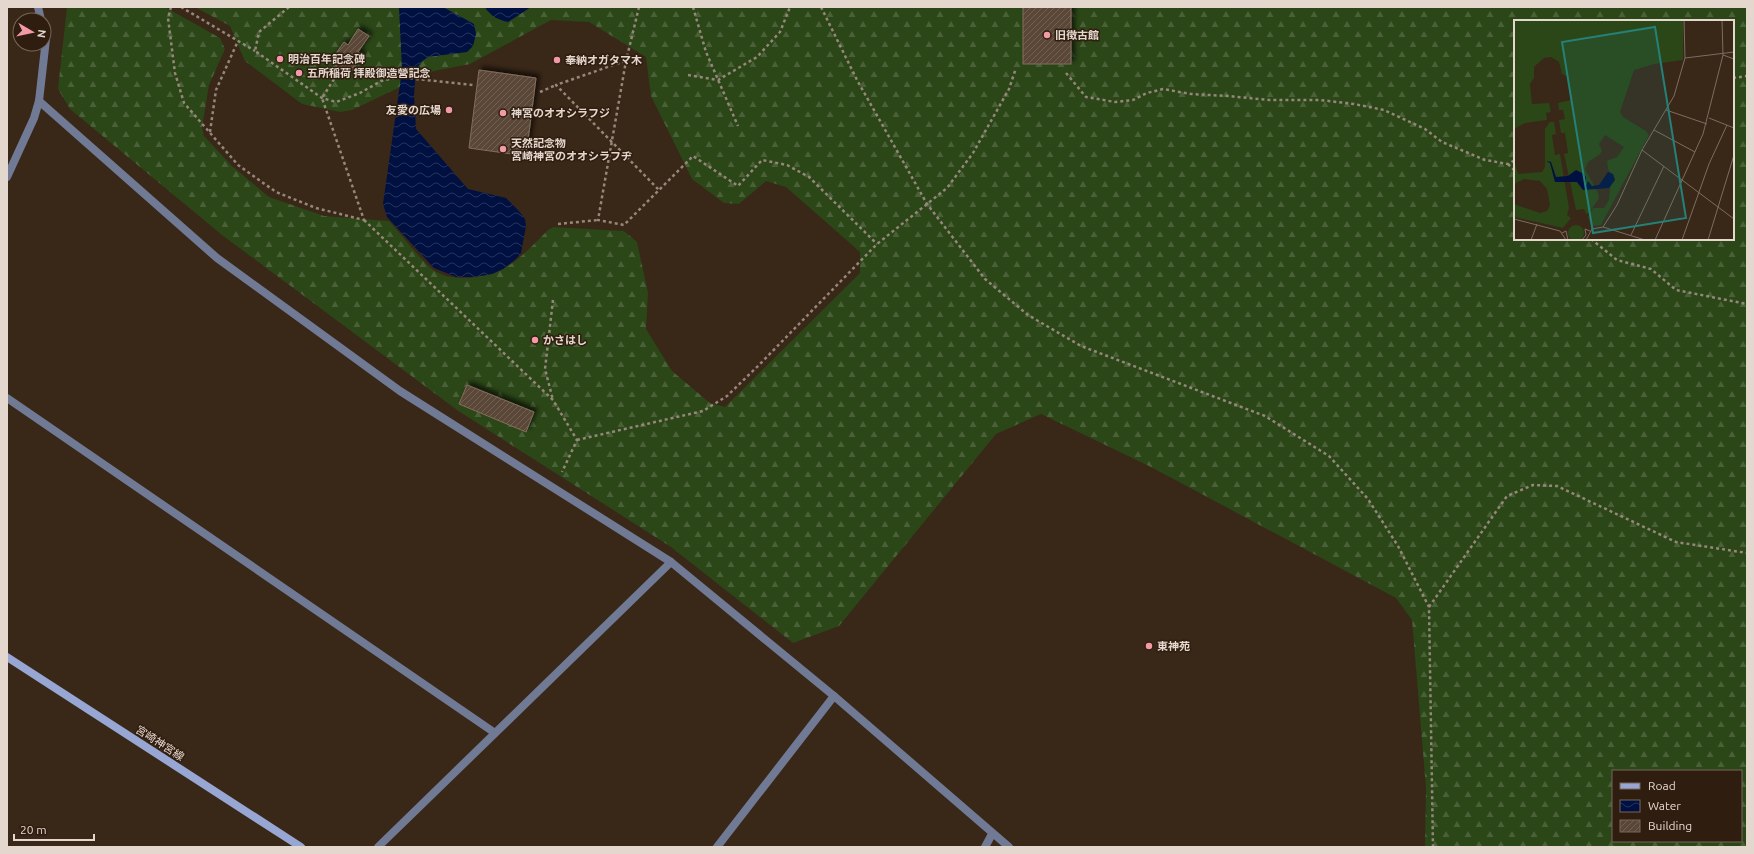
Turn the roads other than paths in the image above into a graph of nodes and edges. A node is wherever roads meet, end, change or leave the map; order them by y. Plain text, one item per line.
1 (45, 52) edge
2 (39, 101) junction
3 (7, 176) edge
4 (7, 398) edge
5 (670, 562) junction
6 (7, 657) edge
7 (834, 696) junction
8 (495, 733) junction
9 (992, 834) junction
10 (301, 847) edge
11 (378, 847) edge
12 (717, 847) edge
13 (985, 847) edge
14 (1009, 847) edge

1 - 2 street
2 - 3 street
2 - 5 street
4 - 8 street
5 - 7 street
5 - 8 street
6 - 10 main road, 宮崎神宮線
7 - 9 street
7 - 12 street
8 - 11 street
9 - 13 street
9 - 14 street

